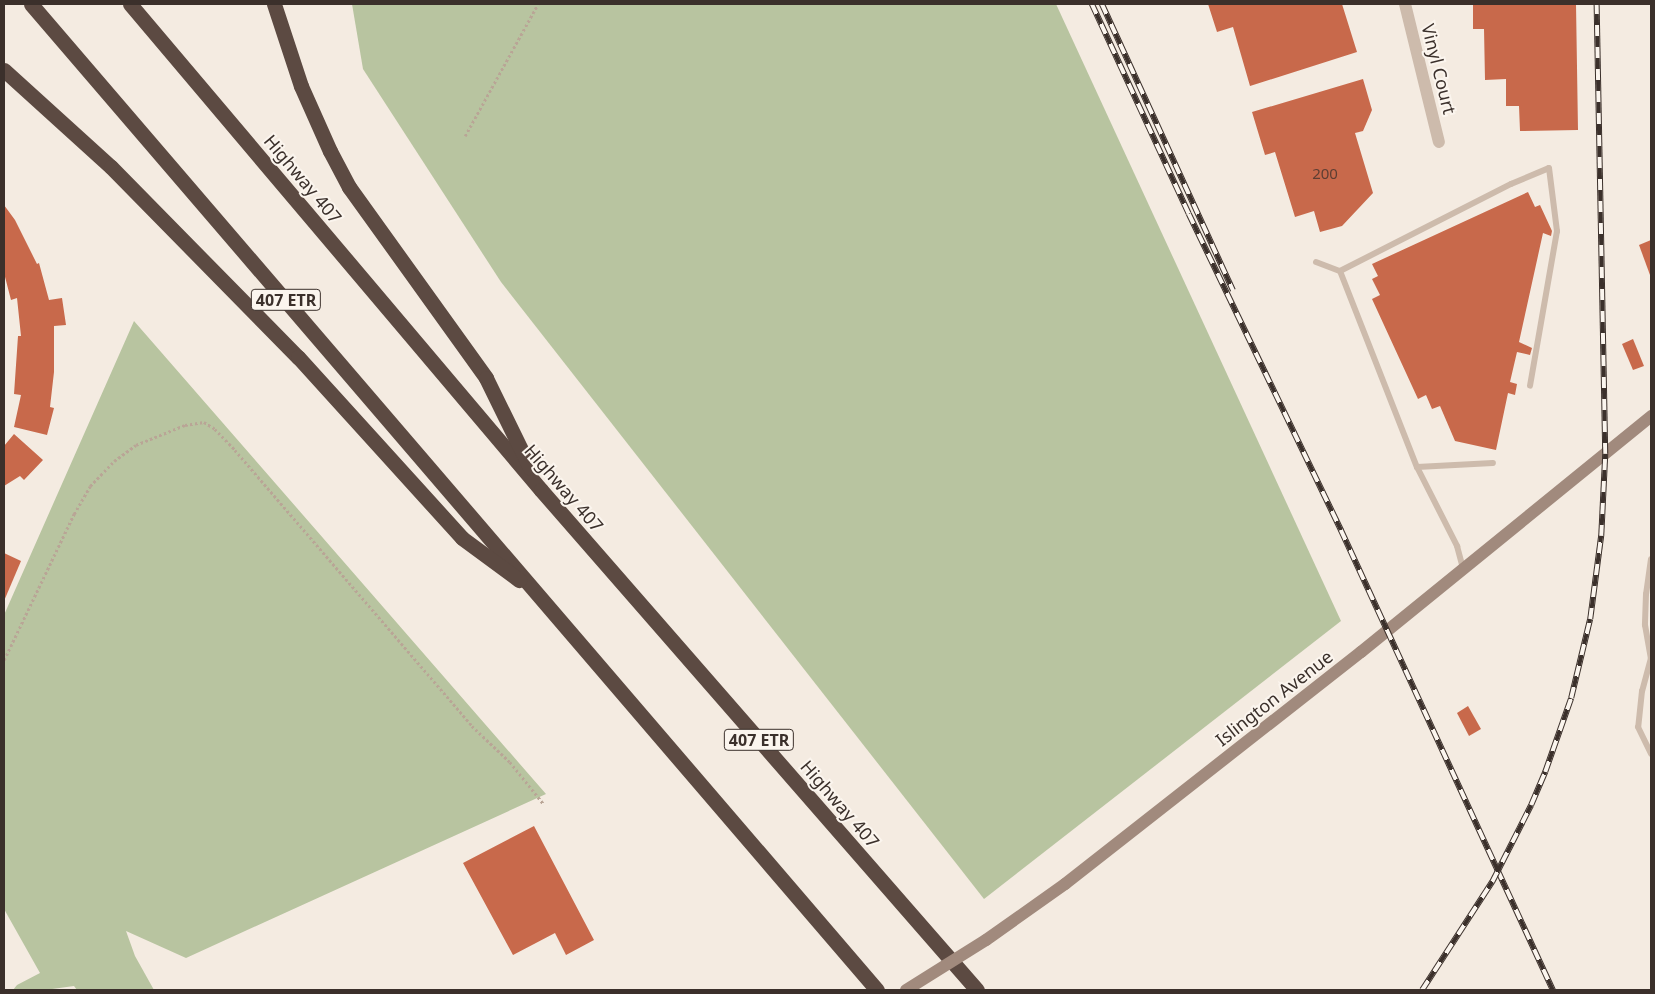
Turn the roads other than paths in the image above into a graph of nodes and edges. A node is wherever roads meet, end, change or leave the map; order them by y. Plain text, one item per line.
1 (31, 4) edge
2 (130, 4) edge
3 (274, 4) edge
4 (1405, 4) edge
5 (4, 70) edge
6 (1440, 142) dead end
7 (1316, 262) dead end
8 (1340, 271) junction
9 (1530, 386) dead end
10 (1651, 416) edge
11 (1493, 463) dead end
12 (1417, 467) junction
13 (541, 490) junction
14 (1651, 559) edge
15 (1463, 568) junction
16 (541, 596) junction
17 (1651, 658) edge
18 (1651, 753) edge
19 (878, 990) edge
20 (906, 990) edge
21 (977, 990) edge

1 - 16 highway, 407 ETR
2 - 13 highway, Highway 407 / 407 ETR
3 - 13 highway
4 - 6 street, Vinyl Court
5 - 16 highway
7 - 8 lane
8 - 9 lane
8 - 12 lane
10 - 15 main road, Islington Avenue
11 - 12 lane
12 - 15 lane
13 - 21 highway, Highway 407 / 407 ETR
14 - 17 lane
15 - 20 main road, Islington Avenue, bridge
16 - 19 highway, 407 ETR
17 - 18 lane

